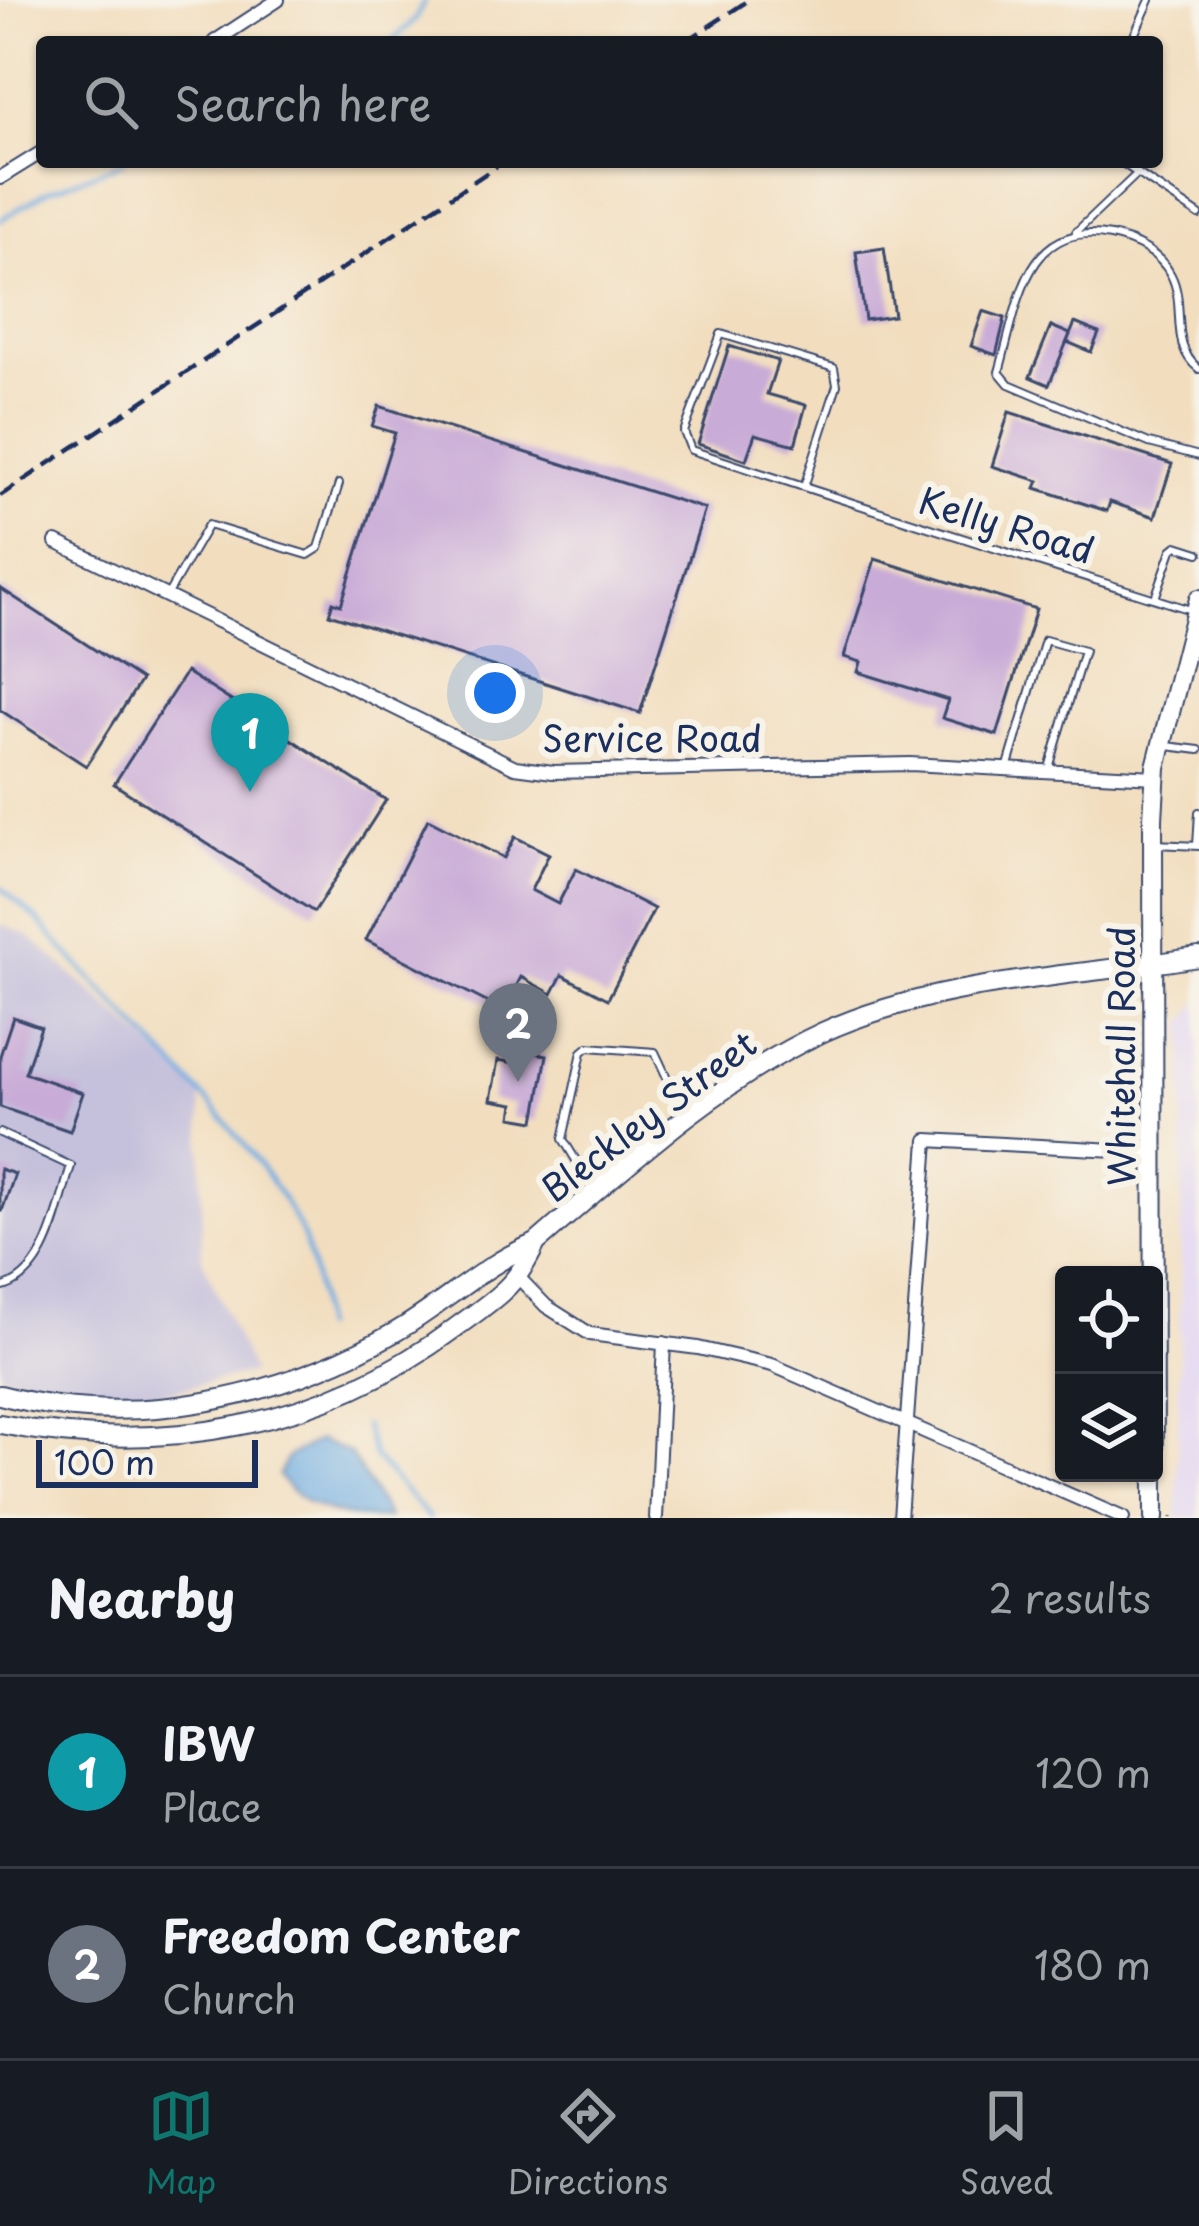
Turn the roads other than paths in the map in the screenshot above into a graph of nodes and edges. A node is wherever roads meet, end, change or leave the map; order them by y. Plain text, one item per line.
1 (278, 0) edge
2 (1150, 0) edge
3 (223, 36) edge
4 (1134, 36) edge
5 (36, 156) edge
6 (1130, 168) edge
7 (1138, 173) junction
8 (0, 178) edge
9 (1199, 215) edge
10 (1073, 235) junction
11 (1199, 368) edge
12 (1199, 456) edge
13 (339, 484) dead end
14 (804, 487) junction
15 (56, 542) dead end
16 (1199, 553) edge
17 (166, 598) junction
18 (1155, 598) junction
19 (1197, 605) edge
20 (1161, 746) junction
21 (1199, 750) edge
22 (1007, 770) junction
23 (1048, 772) junction
24 (1156, 778) junction
25 (1199, 812) edge
26 (1153, 844) junction
27 (1198, 846) edge
28 (1199, 956) edge
29 (1152, 964) junction
30 (688, 1120) junction
31 (0, 1132) edge
32 (1154, 1151) junction
33 (596, 1193) junction
34 (536, 1243) junction
35 (520, 1280) junction
36 (0, 1288) edge
37 (664, 1343) junction
38 (0, 1395) edge
39 (903, 1420) junction
40 (0, 1424) edge
41 (656, 1518) edge
42 (900, 1518) edge
43 (1123, 1518) edge
44 (1154, 1518) edge

1 - 3 street
2 - 4 lane
5 - 8 street
6 - 7 lane
7 - 9 lane
7 - 10 lane
10 - 11 lane
10 - 12 lane
13 - 17 lane
14 - 14 lane, Kelly Road
14 - 18 lane, Kelly Road
15 - 17 street, Service Road
16 - 18 lane
17 - 22 street, Service Road
18 - 19 lane, Kelly Road
19 - 20 street, Whitehall Road
20 - 21 lane
20 - 24 street, Whitehall Road
22 - 23 street, Service Road
22 - 23 lane
23 - 24 street, Service Road
24 - 26 street, Whitehall Road
25 - 27 lane
26 - 27 lane
26 - 29 street, Whitehall Road
28 - 29 street, Bleckley Street
29 - 30 street, Bleckley Street
29 - 32 street, Whitehall Road
30 - 33 street, Bleckley Street
30 - 33 lane
31 - 36 lane
32 - 39 street
32 - 44 street, Whitehall Road
33 - 34 street, Bleckley Street
34 - 35 street, Bleckley Street
34 - 38 street, Bleckley Street
35 - 37 street
35 - 40 street
37 - 39 street
37 - 41 street
39 - 42 street
39 - 43 street

